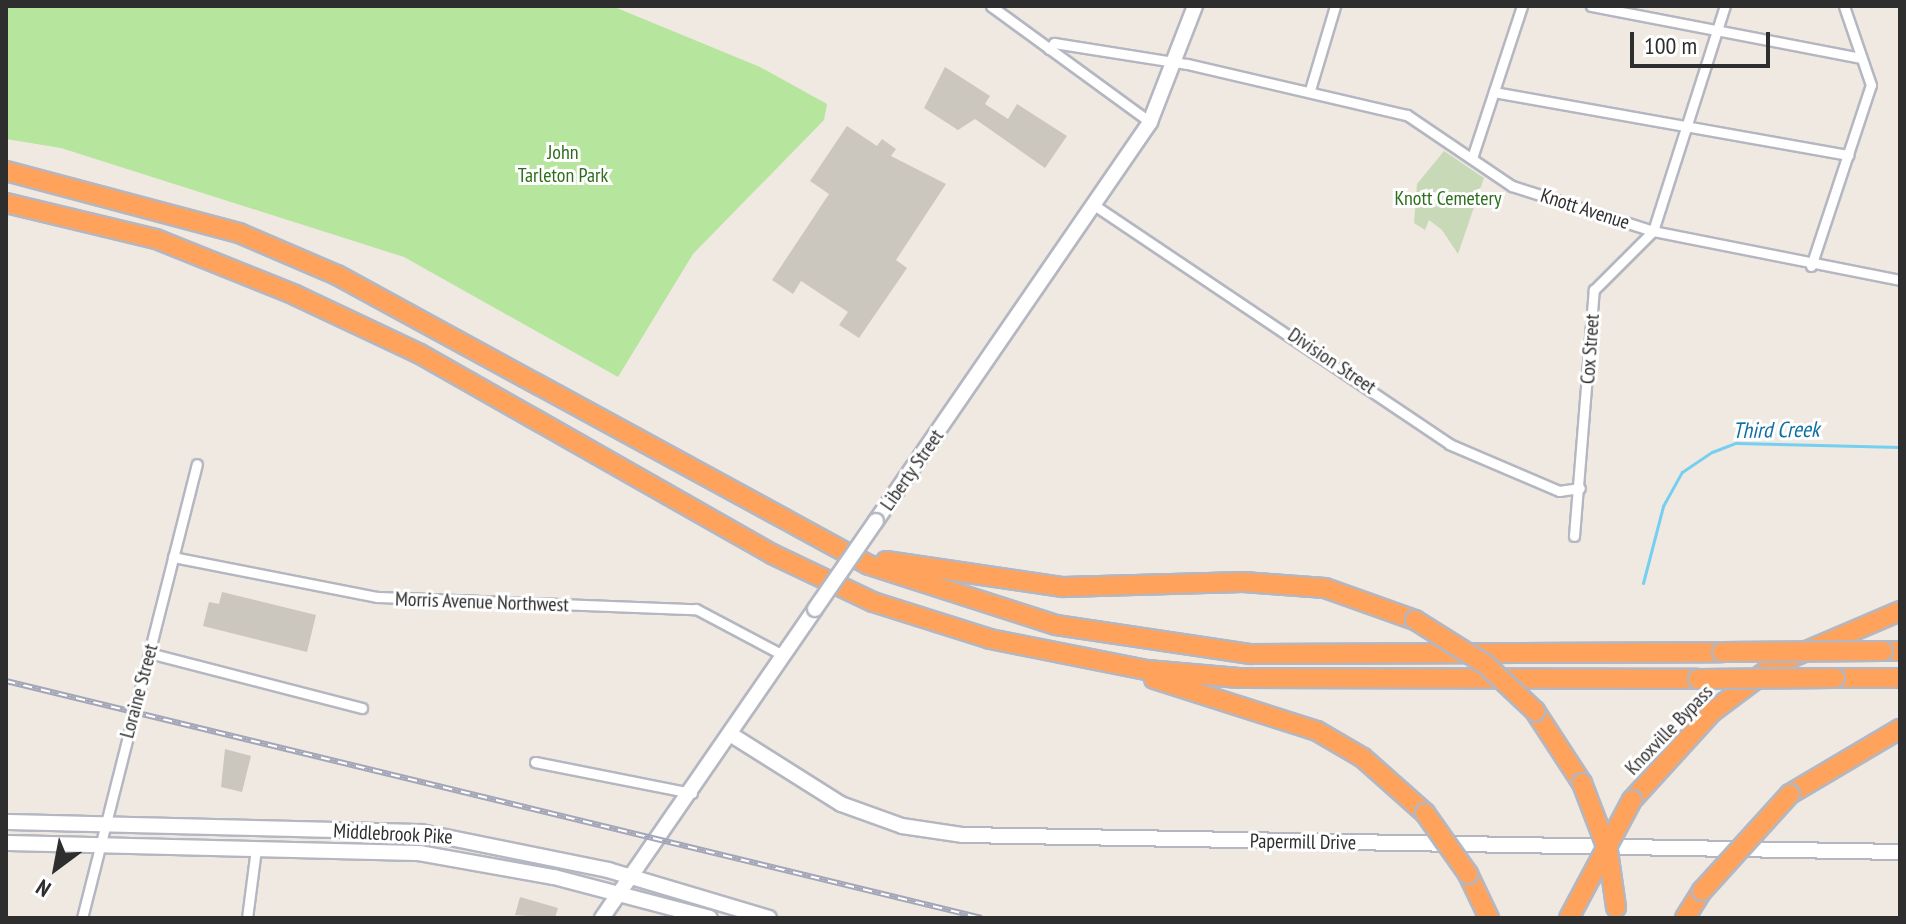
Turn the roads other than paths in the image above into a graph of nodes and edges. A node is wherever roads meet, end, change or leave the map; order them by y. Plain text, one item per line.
1 (991, 6) edge
2 (1195, 6) edge
3 (1335, 6) edge
4 (1522, 6) edge
5 (1591, 6) edge
6 (1725, 6) edge
7 (1844, 6) edge
8 (1716, 33) junction
9 (1051, 46) junction
10 (1861, 58) junction
11 (1176, 62) junction
12 (1310, 90) junction
13 (1494, 92) junction
14 (1150, 122) junction
15 (1684, 127) junction
16 (1848, 155) junction
17 (1472, 158) junction
18 (6, 163) edge
19 (6, 171) edge
20 (115, 196) junction
21 (6, 203) edge
22 (1094, 205) junction
23 (1653, 231) junction
24 (1811, 266) junction
25 (1900, 280) edge
26 (197, 464) dead end
27 (1580, 488) junction
28 (778, 520) junction
29 (1574, 536) dead end
30 (173, 557) junction
31 (1900, 611) edge
32 (1892, 651) edge
33 (149, 653) junction
34 (1059, 653) junction
35 (783, 655) junction
36 (1900, 678) edge
37 (362, 708) dead end
38 (1900, 729) edge
39 (730, 734) junction
40 (535, 762) dead end
41 (692, 793) junction
42 (6, 822) edge
43 (102, 826) junction
44 (6, 843) edge
45 (98, 846) junction
46 (256, 849) junction
47 (1900, 852) edge
48 (632, 876) junction
49 (617, 894) junction
50 (1617, 913) edge
51 (82, 918) edge
52 (247, 918) edge
53 (602, 918) edge
54 (710, 918) edge
55 (769, 918) edge
56 (1489, 918) edge
57 (1569, 918) edge
58 (1685, 918) edge

1 - 9 street
2 - 11 main road, Liberty Street
3 - 12 street
4 - 13 street
5 - 8 street
6 - 8 street, Cox Street
7 - 10 street
8 - 10 street
8 - 15 street, Cox Street
9 - 11 street, Knott Avenue
9 - 14 street
10 - 16 street
11 - 12 street, Knott Avenue
11 - 14 main road, Liberty Street
12 - 17 street, Knott Avenue
13 - 15 street
13 - 17 street
14 - 22 main road, Liberty Street
15 - 16 street
15 - 23 street, Cox Street
16 - 24 street
17 - 23 street, Knott Avenue
18 - 20 highway
19 - 20 highway
20 - 28 highway
21 - 34 highway
22 - 27 street, Division Street
22 - 35 main road, Liberty Street, bridge
23 - 24 street, Knott Avenue
23 - 27 street, Cox Street
24 - 25 street, Knott Avenue
26 - 30 street, Loraine Street
27 - 29 street, Cox Street
28 - 32 highway, bridge
28 - 50 highway, bridge
30 - 33 street, Loraine Street
30 - 35 street, Morris Avenue Northwest
31 - 57 highway, Knoxville Bypass, bridge
33 - 37 street
33 - 43 street, Loraine Street
34 - 36 highway, bridge
34 - 56 highway, bridge
35 - 39 main road, Liberty Street
38 - 58 highway, bridge
39 - 41 main road, Liberty Street
39 - 47 main road, Papermill Drive
40 - 41 street
41 - 48 main road, Liberty Street
42 - 43 main road, Middlebrook Pike
43 - 45 street, Loraine Street
43 - 48 main road, Middlebrook Pike
44 - 45 main road, Middlebrook Pike
45 - 46 main road, Middlebrook Pike
45 - 51 street, Loraine Street
46 - 49 main road, Middlebrook Pike
46 - 52 street
48 - 49 main road, Liberty Street
48 - 55 main road, Middlebrook Pike
49 - 53 main road, Liberty Street
49 - 54 main road, Middlebrook Pike

